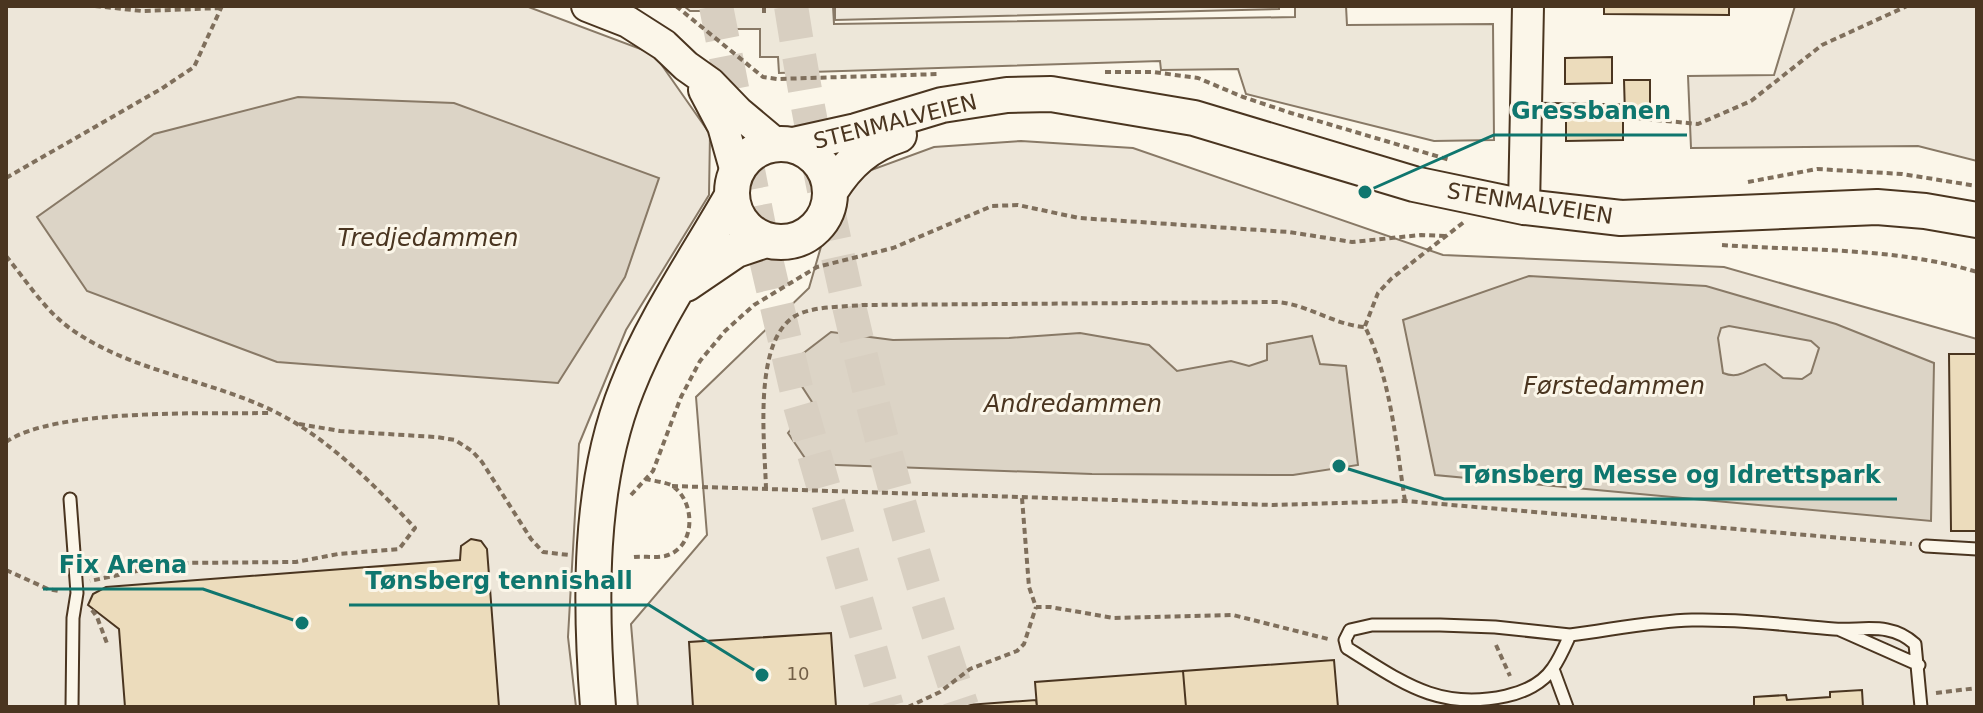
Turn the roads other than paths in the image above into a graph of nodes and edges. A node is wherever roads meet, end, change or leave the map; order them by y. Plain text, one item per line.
1 (587, 6) edge
2 (1528, 6) edge
3 (686, 66) junction
4 (1092, 103) junction
5 (1527, 109) junction
6 (1620, 111) road end
7 (784, 144) junction
8 (734, 184) junction
9 (831, 190) junction
10 (1524, 207) junction
11 (1977, 220) edge
12 (766, 240) junction
13 (679, 289) junction
14 (70, 499) dead end
15 (1926, 546) road end
16 (1977, 549) edge
17 (1838, 629) junction
18 (1570, 635) junction
19 (1919, 665) junction
20 (1553, 669) junction
21 (1922, 701) edge
22 (72, 707) edge
23 (598, 707) edge
24 (1567, 707) edge

1 - 3 main road
2 - 5 main road
3 - 7 main road
3 - 8 main road
4 - 7 main road, STENMALVEIEN
4 - 9 main road, STENMALVEIEN
4 - 10 main road, STENMALVEIEN
5 - 6 lane
5 - 10 main road
7 - 8 main road, STENMALVEIEN
7 - 9 main road, STENMALVEIEN
8 - 12 main road
8 - 13 main road, STENMALVEIEN
9 - 12 main road, STENMALVEIEN
10 - 11 main road, STENMALVEIEN
12 - 13 main road
13 - 23 main road, STENMALVEIEN
14 - 22 lane
15 - 16 lane
17 - 18 lane
17 - 19 lane
17 - 19 lane
18 - 20 lane
18 - 20 lane
19 - 21 lane
20 - 24 lane

